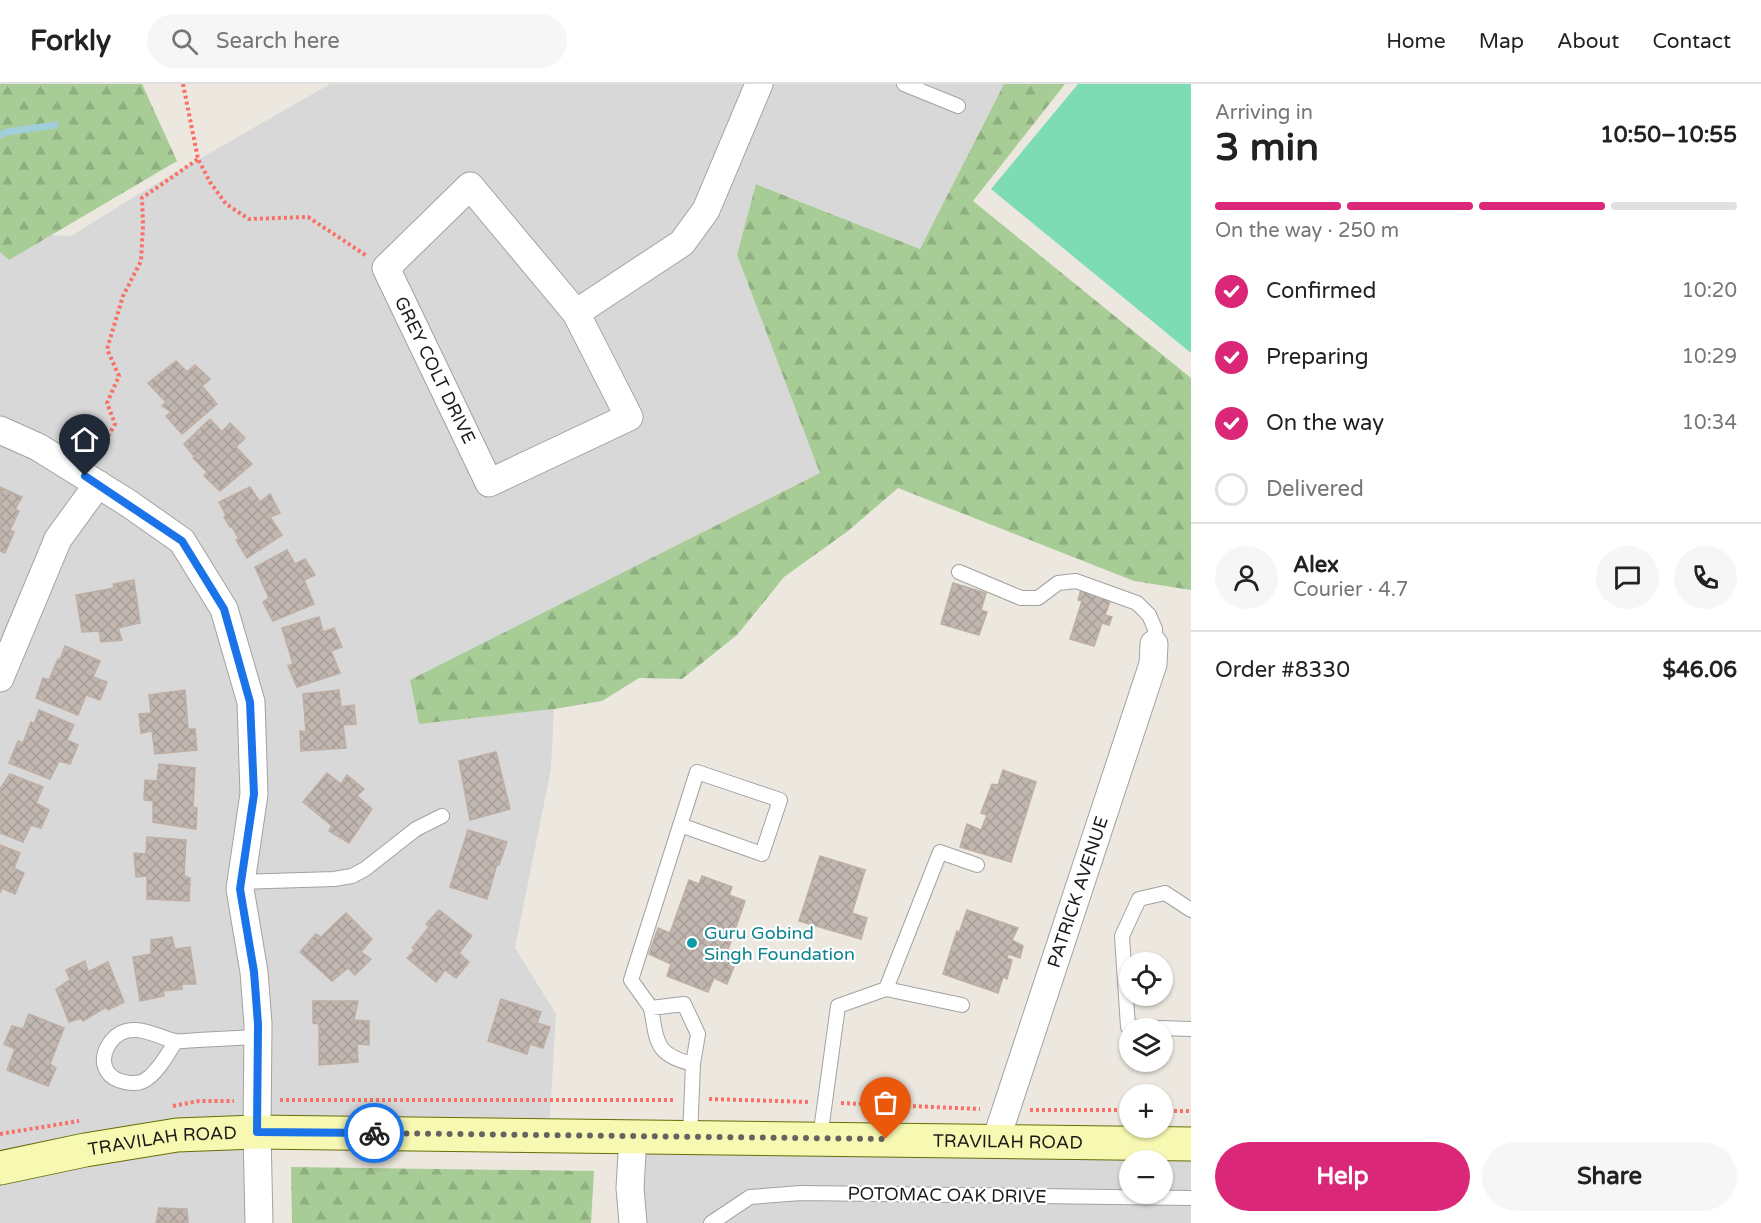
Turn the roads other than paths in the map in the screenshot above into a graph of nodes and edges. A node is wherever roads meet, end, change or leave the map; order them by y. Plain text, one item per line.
1 (759, 84) edge
2 (904, 84) edge
3 (958, 106) dead end
4 (576, 313) junction
5 (0, 430) edge
6 (92, 480) junction
7 (959, 572) dead end
8 (1154, 644) joint
9 (0, 678) edge
10 (441, 816) dead end
11 (680, 825) junction
12 (977, 865) dead end
13 (241, 882) junction
14 (1191, 910) edge
15 (886, 989) junction
16 (962, 1005) dead end
17 (651, 1008) junction
18 (1191, 1029) edge
19 (258, 1037) junction
20 (176, 1041) junction
21 (693, 1064) junction
22 (257, 1116) junction
23 (633, 1136) junction
24 (690, 1137) junction
25 (820, 1138) junction
26 (996, 1140) junction
27 (1191, 1144) edge
28 (0, 1168) edge
29 (1191, 1198) edge
30 (260, 1223) edge
31 (633, 1223) edge
32 (711, 1223) edge

1 - 4 street
2 - 3 lane
4 - 4 street, GREY COLT DRIVE
5 - 6 street
6 - 9 street
6 - 13 street
7 - 8 lane
8 - 26 street, PATRICK AVENUE
10 - 13 lane
11 - 11 lane
11 - 17 lane
12 - 15 lane
13 - 19 street
14 - 18 lane
15 - 16 lane
15 - 25 lane
17 - 21 lane
17 - 21 lane
19 - 20 lane
19 - 22 street
20 - 20 lane
21 - 24 lane
22 - 23 main road, TRAVILAH ROAD
22 - 28 main road, TRAVILAH ROAD
22 - 30 street
23 - 24 main road, TRAVILAH ROAD
23 - 31 street
24 - 25 main road, TRAVILAH ROAD
25 - 26 main road, TRAVILAH ROAD
26 - 27 main road, TRAVILAH ROAD
29 - 32 lane, POTOMAC OAK DRIVE

